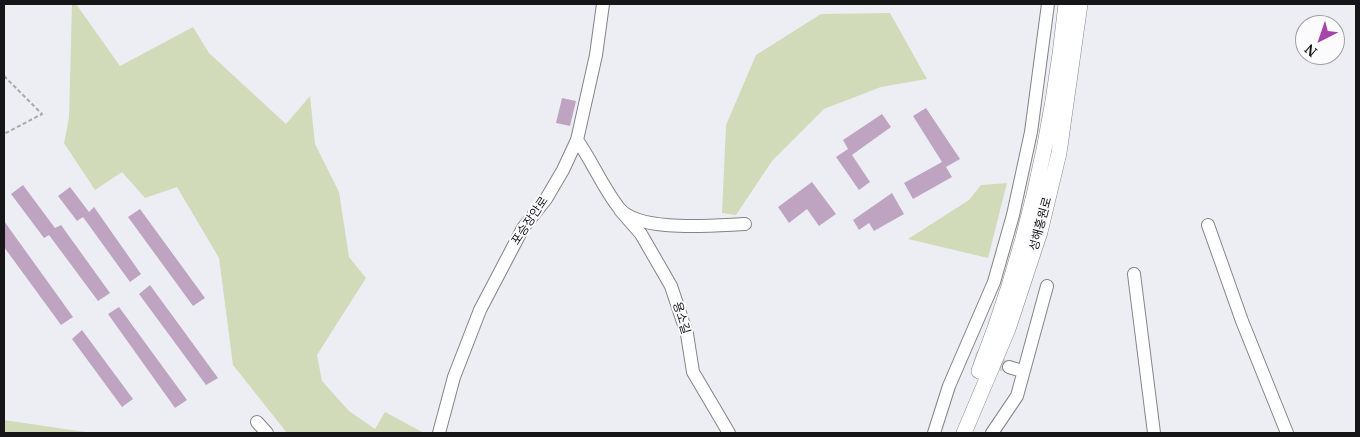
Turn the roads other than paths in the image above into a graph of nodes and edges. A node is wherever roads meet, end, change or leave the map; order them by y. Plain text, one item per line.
1 (603, 4) edge
2 (1048, 4) edge
3 (1066, 4) edge
4 (1080, 4) edge
5 (577, 140) junction
6 (620, 210) junction
7 (745, 224) dead end
8 (1208, 225) dead end
9 (1134, 274) dead end
10 (1047, 286) dead end
11 (1009, 367) tunnel mouth
12 (1022, 371) junction
13 (257, 422) dead end
14 (267, 433) edge
15 (439, 433) edge
16 (729, 433) edge
17 (934, 433) edge
18 (955, 433) edge
19 (964, 433) edge
20 (992, 433) edge
21 (1154, 433) edge
22 (1287, 433) edge

1 - 5 street, 포승장안로
2 - 17 street
3 - 18 main road, 성해홍원로
4 - 19 main road, 성해홍원로
5 - 6 street, 용소길
5 - 15 street, 포승장안로
6 - 7 street
6 - 16 street, 용소길
8 - 22 street
9 - 21 street
10 - 12 street
11 - 12 street
12 - 20 street
13 - 14 street

